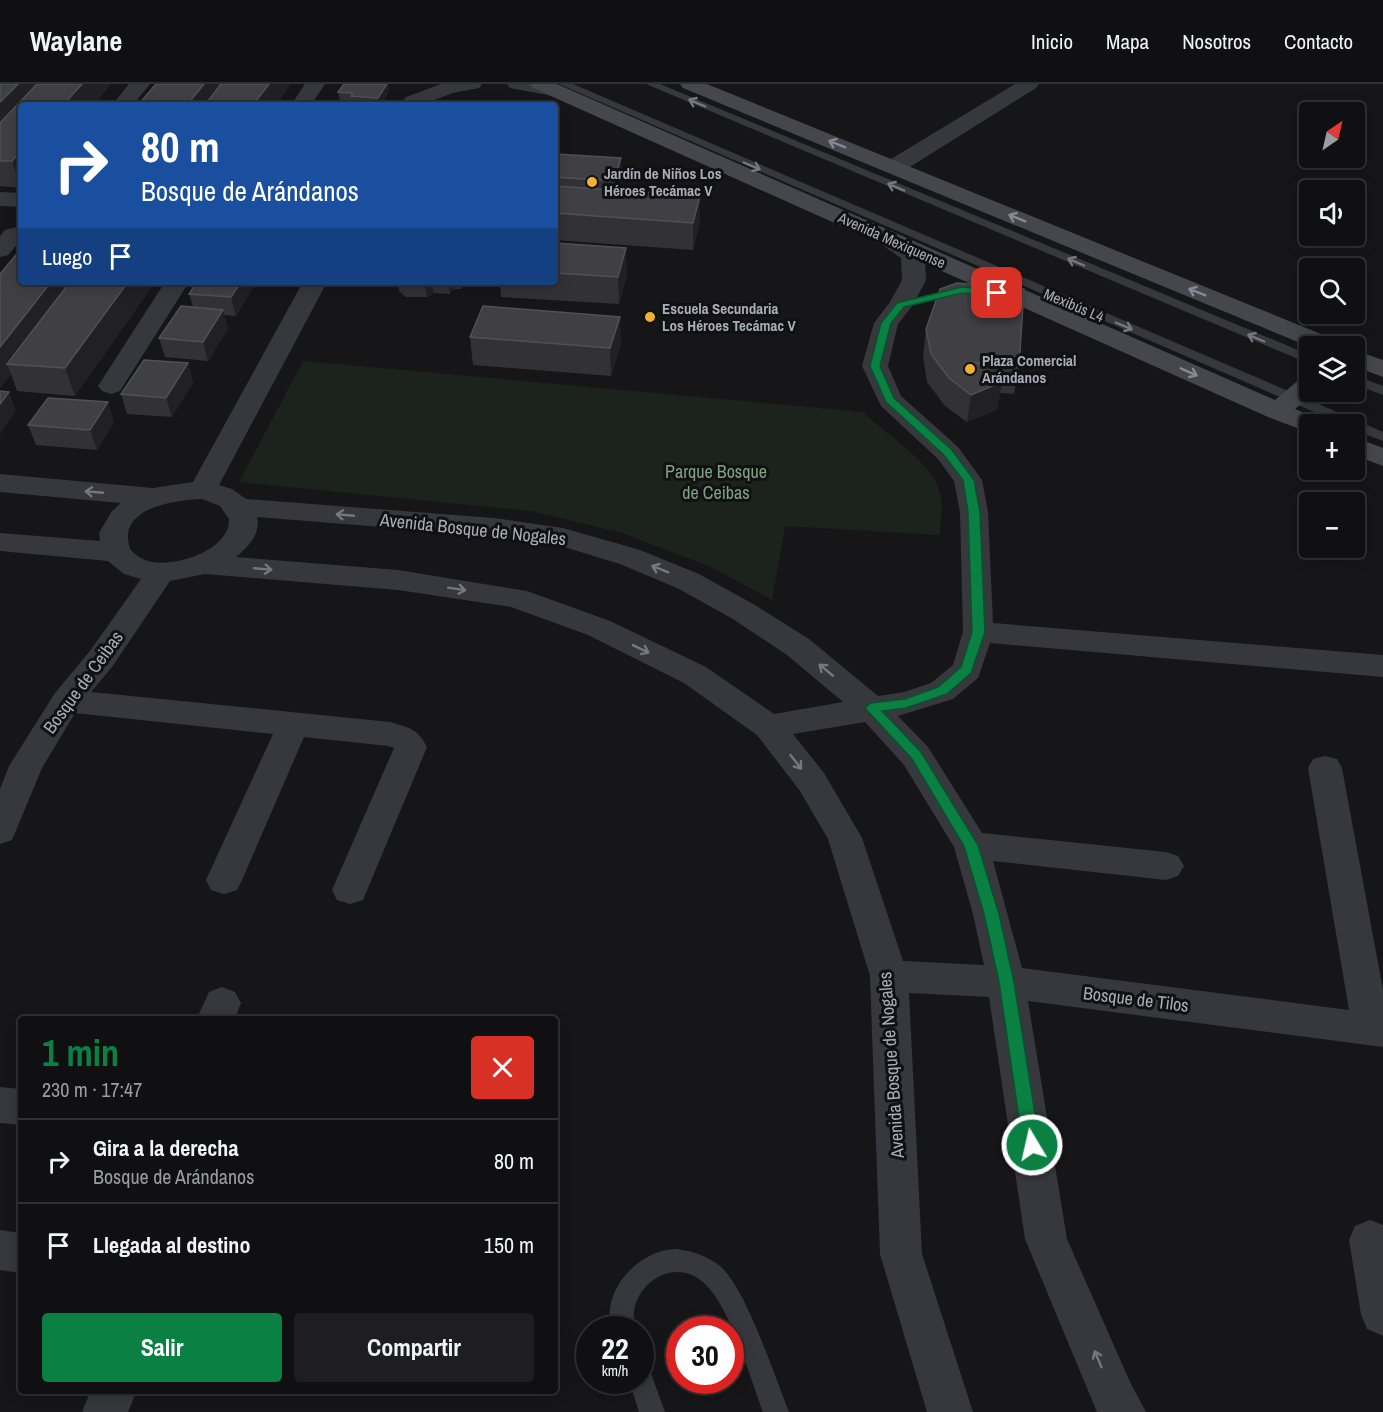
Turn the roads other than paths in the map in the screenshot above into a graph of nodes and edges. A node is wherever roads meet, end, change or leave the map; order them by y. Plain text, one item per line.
1 (140, 84) edge
2 (315, 84) edge
3 (472, 84) edge
4 (517, 84) edge
5 (651, 84) edge
6 (690, 84) edge
7 (1029, 84) edge
8 (552, 86) edge
9 (415, 97) edge
10 (125, 102) edge
11 (303, 102) edge
12 (894, 167) junction
13 (0, 199) edge
14 (18, 200) edge
15 (18, 234) edge
16 (886, 237) junction
17 (0, 250) edge
18 (175, 285) edge
19 (313, 285) edge
20 (1015, 295) junction
21 (901, 305) junction
22 (1305, 336) edge
23 (1299, 355) edge
24 (1365, 362) edge
25 (1383, 369) edge
26 (1365, 384) edge
27 (111, 386) dead end
28 (1383, 391) edge
29 (1293, 397) edge
30 (1303, 414) edge
31 (1330, 414) edge
32 (1365, 430) edge
33 (1383, 437) edge
34 (1365, 450) edge
35 (1383, 458) edge
36 (0, 483) edge
37 (202, 490) junction
38 (152, 497) junction
39 (239, 507) junction
40 (0, 542) edge
41 (116, 552) junction
42 (204, 564) junction
43 (161, 572) junction
44 (978, 632) junction
45 (1383, 666) edge
46 (66, 701) junction
47 (871, 708) junction
48 (293, 725) junction
49 (769, 727) junction
50 (1324, 768) dead end
51 (0, 831) edge
52 (971, 845) junction
53 (1166, 866) dead end
54 (224, 880) dead end
55 (351, 890) dead end
56 (889, 976) junction
57 (1006, 982) junction
58 (1377, 1030) edge
59 (0, 1105) edge
60 (18, 1107) edge
61 (1370, 1240) dead end
62 (0, 1251) edge
63 (18, 1253) edge
64 (1383, 1314) edge
65 (620, 1316) edge
66 (112, 1394) edge
67 (646, 1394) edge
68 (105, 1412) edge
69 (652, 1412) edge
70 (776, 1412) edge
71 (950, 1412) edge
72 (1123, 1412) edge

1 - 10 street
2 - 11 street
3 - 9 street
4 - 8 street
23 -> 5 lane
12 -> 6 main road
7 - 12 street
8 - 16 main road, Avenida Mexiquense
8 -> 29 lane, Mexibús L4
22 -> 12 main road
13 - 14 street
15 - 17 street
16 - 20 main road, Avenida Mexiquense
16 - 21 street
18 - 27 street
19 - 37 street
20 - 21 street
20 -> 29 main road, Avenida Mexiquense
21 - 44 street
24 - 25 main road
26 - 28 lane
29 - 30 main road, Avenida Mexiquense
29 - 31 lane, Mexibús L4
32 - 33 lane, Mexibús L4
34 - 35 main road
38 -> 36 street
37 - 38 street
37 - 39 street
38 - 41 street
39 - 42 street
47 -> 39 street, Avenida Bosque de Nogales
40 - 41 street
41 - 43 street
42 - 43 street
42 -> 49 street, Avenida Bosque de Nogales
43 - 46 street, Bosque de Ceibas
44 - 45 street
44 - 47 street
46 - 48 street
46 - 51 street, Bosque de Ceibas
47 - 49 street
47 - 52 street, Avenida Bosque de Nogales
48 - 54 street
48 - 55 street
49 -> 56 street, Avenida Bosque de Nogales
50 - 58 street
52 - 53 street
52 - 57 street, Avenida Bosque de Nogales
56 - 57 street, Bosque de Tilos
56 - 71 street, Avenida Bosque de Nogales
57 - 58 street, Bosque de Tilos
72 -> 57 street, Avenida Bosque de Nogales
59 - 60 street
61 - 64 street
62 - 63 street
65 - 70 lane
66 - 68 street
67 - 69 lane

